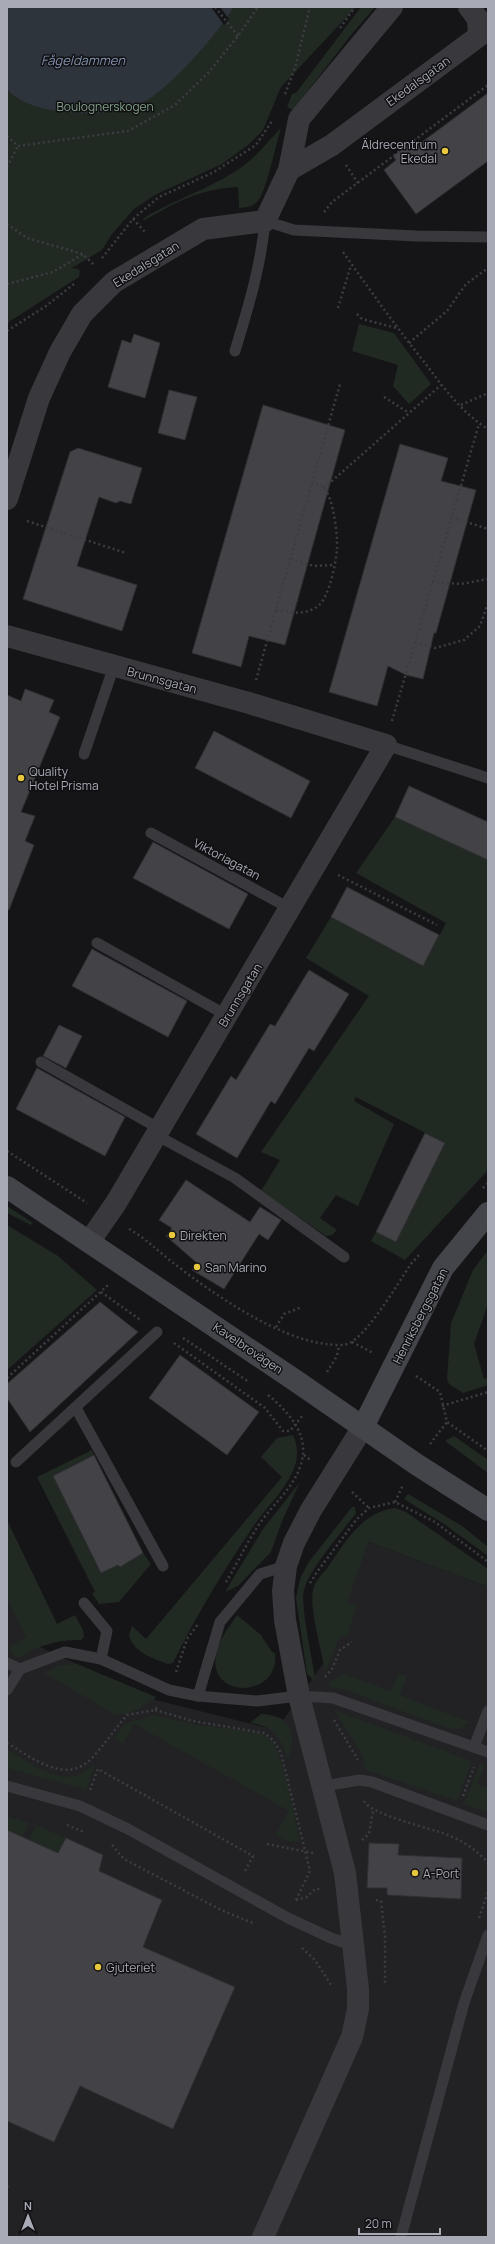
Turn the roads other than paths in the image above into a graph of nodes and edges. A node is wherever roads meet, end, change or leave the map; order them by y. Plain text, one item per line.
1 (392, 7) edge
2 (469, 7) edge
3 (289, 170) junction
4 (265, 221) junction
5 (488, 237) edge
6 (235, 351) dead end
7 (7, 499) edge
8 (7, 636) edge
9 (114, 666) junction
10 (386, 746) junction
11 (84, 754) dead end
12 (488, 778) edge
13 (151, 833) dead end
14 (291, 909) junction
15 (97, 943) dead end
16 (228, 1016) junction
17 (41, 1062) dead end
18 (158, 1132) junction
19 (7, 1187) edge
20 (488, 1213) edge
21 (89, 1242) junction
22 (344, 1257) dead end
23 (157, 1332) road end
24 (76, 1408) junction
25 (363, 1427) junction
26 (16, 1462) dead end
27 (488, 1510) edge
28 (163, 1566) dead end
29 (286, 1566) junction
30 (84, 1603) dead end
31 (100, 1659) junction
32 (7, 1663) edge
33 (20, 1669) junction
34 (7, 1690) edge
35 (198, 1696) junction
36 (299, 1696) junction
37 (488, 1711) edge
38 (481, 1750) edge
39 (7, 1786) edge
40 (323, 1786) junction
41 (488, 1825) edge
42 (488, 1935) edge
43 (354, 1946) junction
44 (263, 2237) edge
45 (401, 2237) edge

1 - 3 street
2 - 3 street, Ekedalsgatan
3 - 4 street
4 - 5 lane
4 - 6 lane
4 - 7 street, Ekedalsgatan
8 - 9 street, Brunnsgatan
9 - 10 street, Brunnsgatan
9 - 11 lane
10 - 12 lane, Brunnsgatan
10 - 14 street, Brunnsgatan
13 - 14 lane, Viktoriagatan
14 - 16 street, Brunnsgatan
15 - 16 lane
16 - 18 street, Brunnsgatan
17 - 18 lane
18 - 21 street, Brunnsgatan
18 - 22 lane
19 - 21 main road, Kavelbrovägen
20 - 25 main road, Henriksbergsgatan
21 - 25 main road, Kavelbrovägen
23 - 24 lane
24 - 26 lane
24 - 28 lane
25 - 27 main road, Kavelbrovägen
25 - 29 street
29 - 35 lane
29 - 36 street
30 - 31 lane
31 - 33 lane
31 - 35 lane
32 - 33 lane
33 - 34 lane
35 - 36 lane
36 - 38 lane
36 - 40 street
37 - 38 lane
39 - 43 lane
40 - 41 lane
40 - 43 street
42 - 45 lane
43 - 44 street

